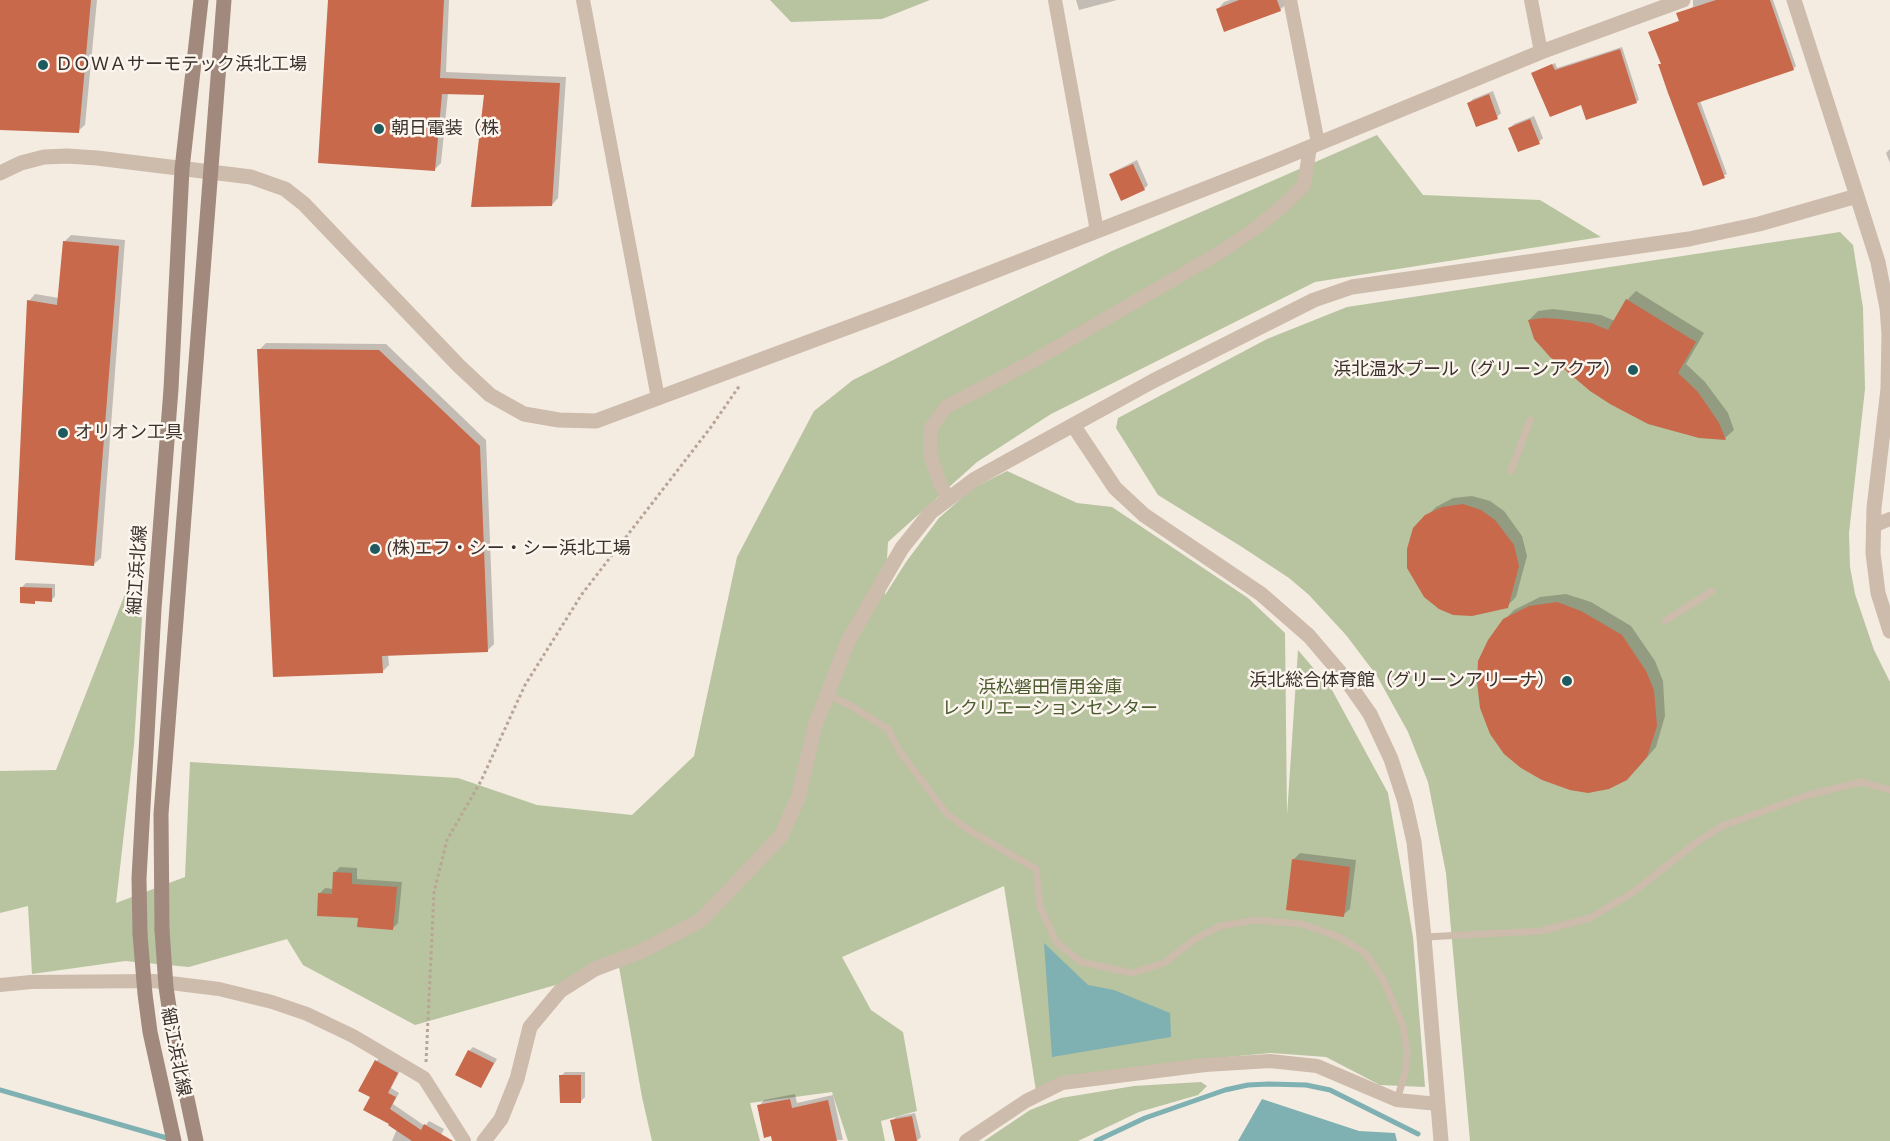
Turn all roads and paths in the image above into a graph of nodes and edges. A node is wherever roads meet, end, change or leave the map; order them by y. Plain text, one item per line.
1 (201, 0) edge
2 (225, 0) edge
3 (583, 0) edge
4 (1055, 0) edge
5 (1290, 0) edge
6 (1531, 0) edge
7 (1683, 0) edge
8 (1794, 0) edge
9 (1542, 52) junction
10 (1314, 145) junction
11 (183, 169) junction
12 (210, 171) junction
13 (0, 174) edge
14 (1857, 196) junction
15 (1097, 231) junction
16 (757, 361) junction
17 (658, 398) junction
18 (1530, 420) dead end
19 (1073, 426) junction
20 (1511, 471) dead end
21 (948, 498) junction
22 (1890, 519) edge
23 (1873, 526) junction
24 (1712, 591) dead end
25 (1665, 621) dead end
26 (1890, 632) edge
27 (827, 694) junction
28 (1890, 790) edge
29 (1425, 937) junction
30 (0, 985) edge
31 (424, 1078) junction
32 (1397, 1100) junction
33 (1438, 1104) junction
34 (174, 1141) edge
35 (196, 1141) edge
36 (464, 1141) edge
37 (484, 1141) edge
38 (966, 1141) edge
39 (1441, 1141) edge

1 - 11 main road, 細江浜北線
2 - 12 main road, 細江浜北線
3 - 17 street
4 - 15 street
5 - 10 street
6 - 9 street
7 - 9 street
8 - 14 street
9 - 10 street
10 - 15 street
10 - 21 street
11 - 12 street
11 - 13 street
11 - 34 main road, 細江浜北線, bridge
12 - 17 street
12 - 35 main road, 細江浜北線, bridge
14 - 19 street
14 - 23 street
15 - 16 street
16 - 17 street
16 - 31 path
18 - 20 lane
19 - 21 street
19 - 29 street
21 - 27 street
22 - 23 street
23 - 26 street
24 - 25 lane
27 - 32 lane
27 - 37 street
28 - 29 lane
29 - 33 street
30 - 31 street
31 - 36 street
32 - 33 street
32 - 38 street
33 - 39 street

